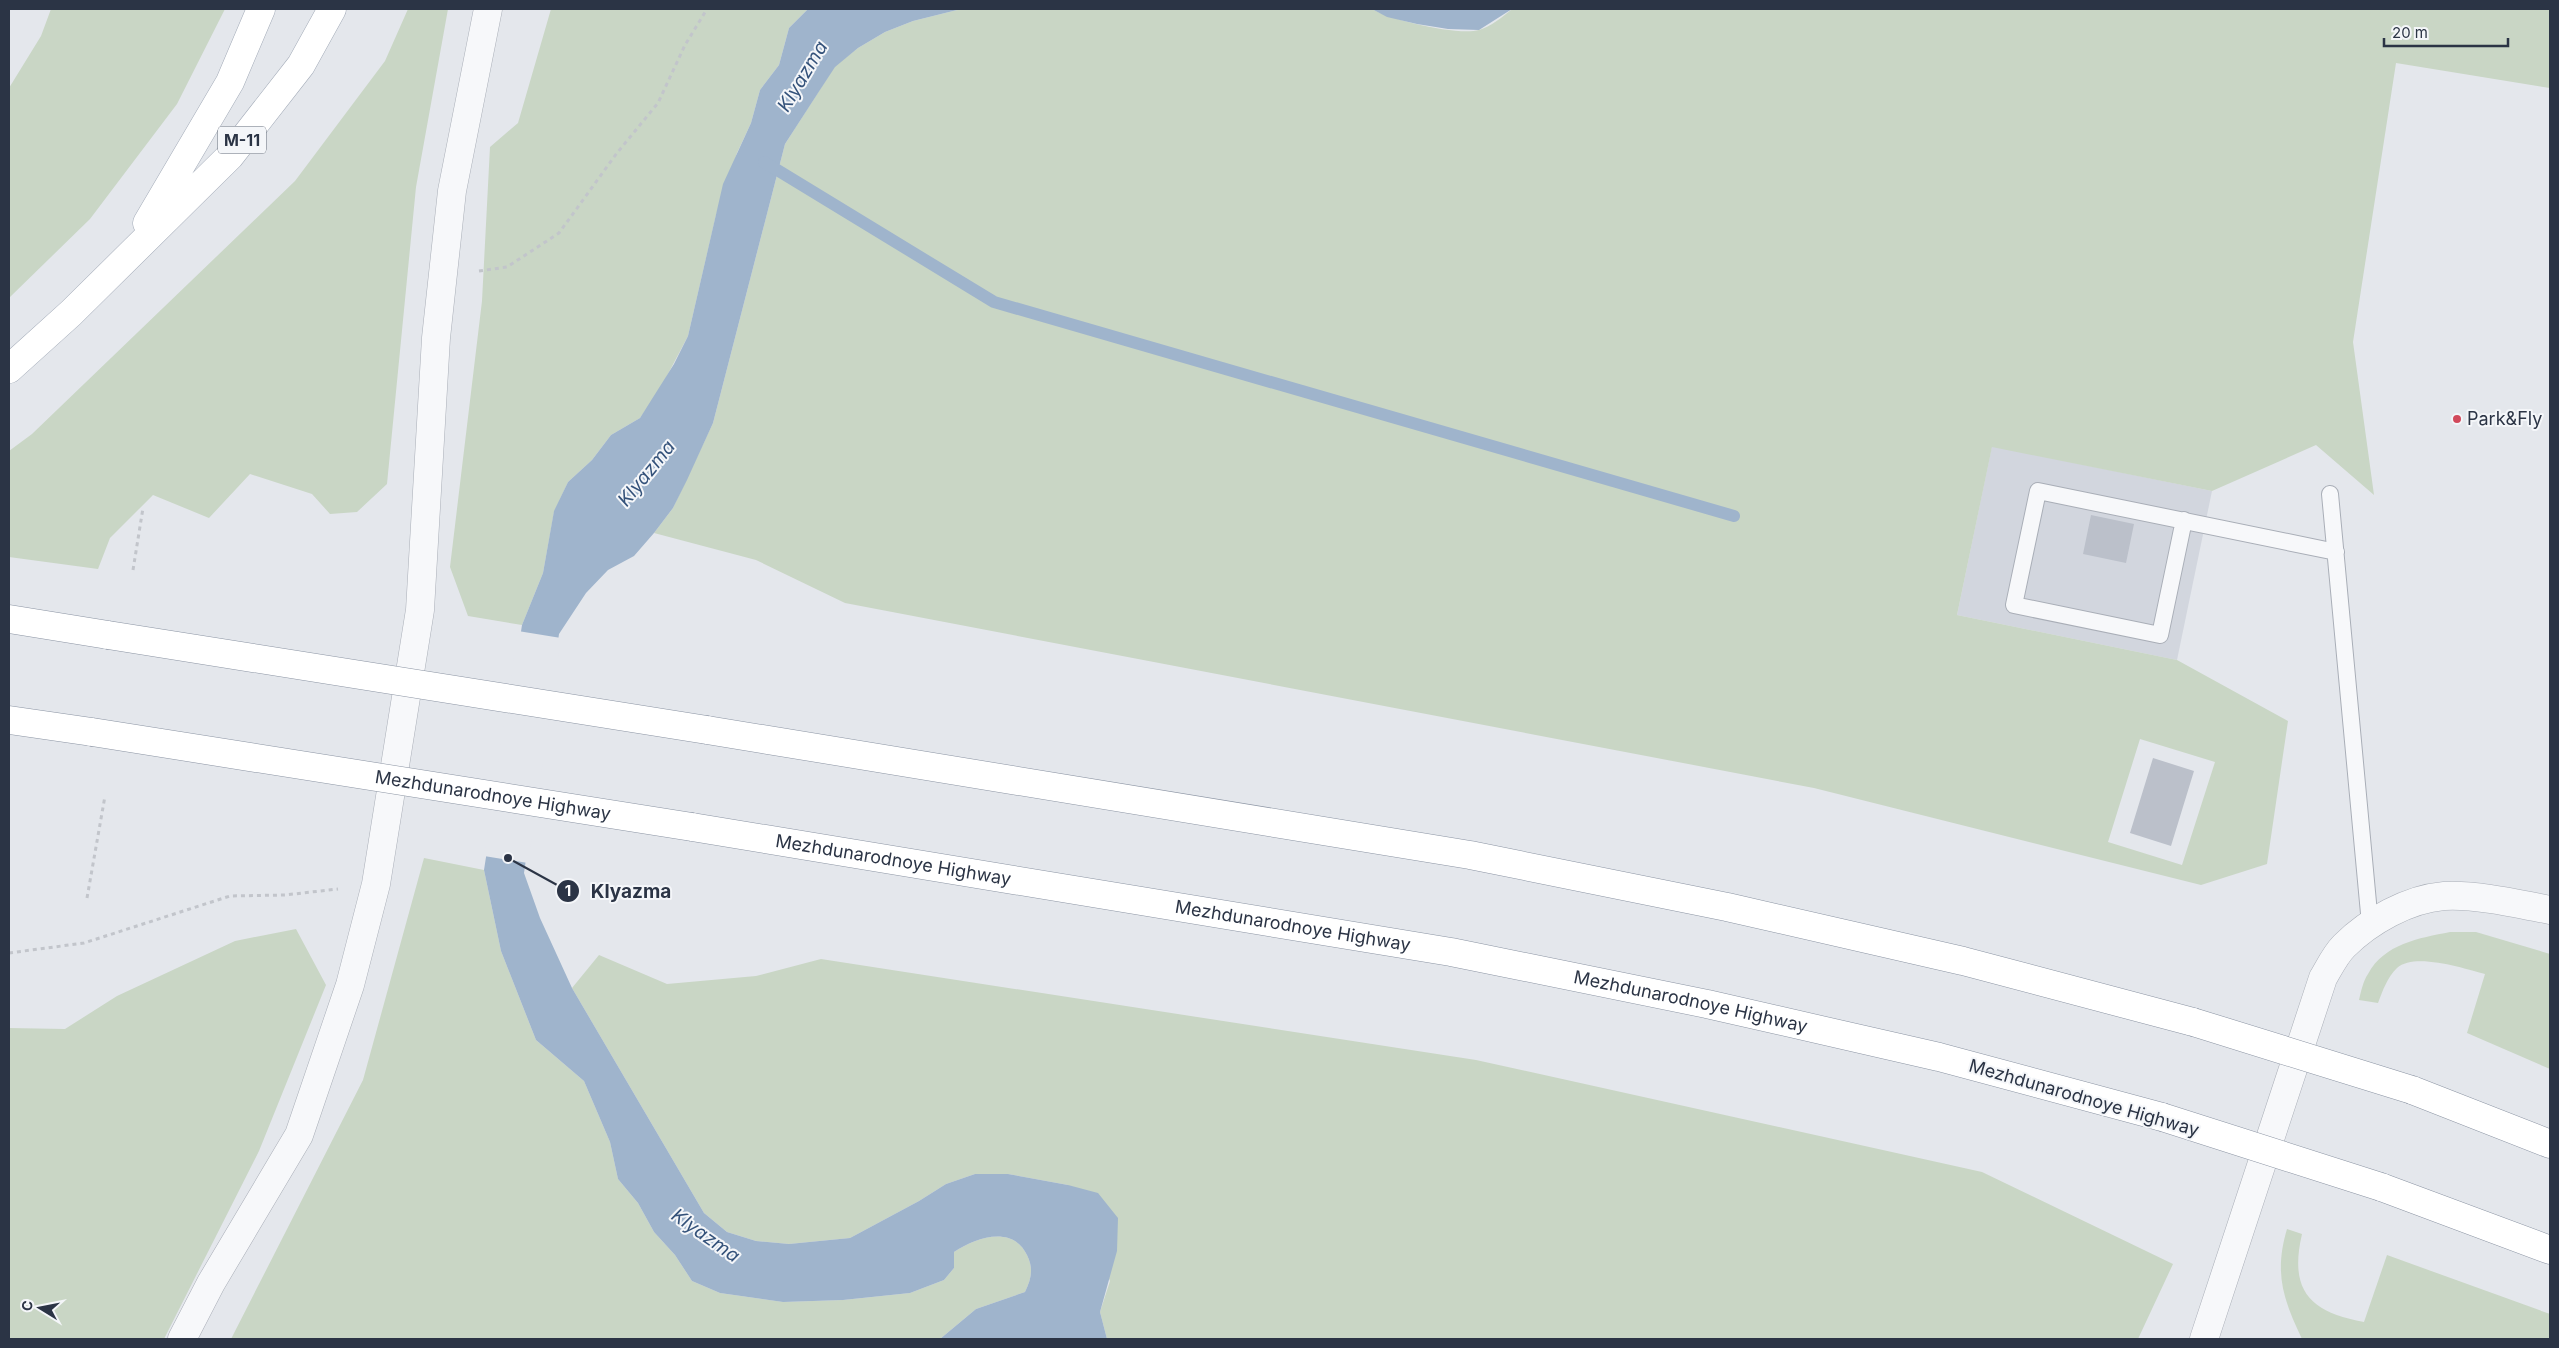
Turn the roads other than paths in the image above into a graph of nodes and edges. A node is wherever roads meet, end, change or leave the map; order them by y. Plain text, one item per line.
1 (262, 9) edge
2 (332, 9) edge
3 (488, 9) edge
4 (130, 252) junction
5 (9, 369) edge
6 (2330, 494) dead end
7 (2184, 520) junction
8 (2336, 552) junction
9 (9, 619) edge
10 (9, 720) edge
11 (2550, 910) edge
12 (2370, 924) junction
13 (2550, 1144) edge
14 (2550, 1250) edge
15 (182, 1339) edge
16 (2204, 1339) edge

1 - 4 main road, М-11
2 - 4 main road, М-11
3 - 15 street
4 - 5 main road, М-11
6 - 8 lane
7 - 7 lane
7 - 8 lane
8 - 12 lane
9 - 13 main road, bridge
10 - 14 main road, Mezhdunarodnoye Highway, bridge
11 - 12 street
12 - 16 street

